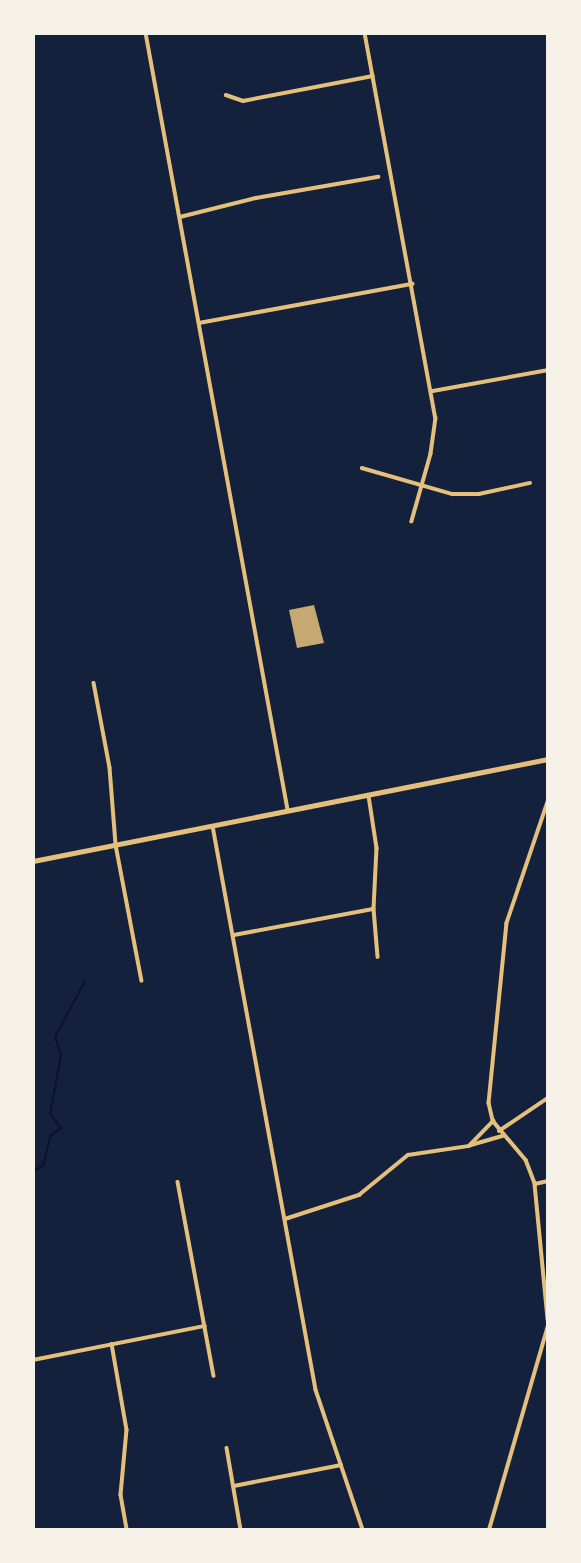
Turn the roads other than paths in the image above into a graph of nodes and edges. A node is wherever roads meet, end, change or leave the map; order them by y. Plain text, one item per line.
1 (146, 33) edge
2 (365, 33) edge
3 (373, 76) junction
4 (226, 94) dead end
5 (378, 177) dead end
6 (180, 217) junction
7 (412, 284) junction
8 (199, 323) junction
9 (548, 370) edge
10 (433, 391) junction
11 (362, 468) dead end
12 (530, 483) dead end
13 (422, 487) junction
14 (412, 521) dead end
15 (94, 683) dead end
16 (548, 759) edge
17 (369, 796) junction
18 (548, 802) edge
19 (288, 812) junction
20 (213, 826) junction
21 (116, 845) junction
22 (33, 861) edge
23 (374, 909) junction
24 (234, 934) junction
25 (378, 957) dead end
26 (142, 981) dead end
27 (548, 1098) edge
28 (493, 1121) junction
29 (499, 1131) junction
30 (503, 1136) junction
31 (469, 1146) junction
32 (548, 1181) edge
33 (178, 1182) dead end
34 (535, 1184) junction
35 (285, 1219) junction
36 (548, 1319) edge
37 (548, 1325) edge
38 (205, 1326) junction
39 (112, 1344) junction
40 (33, 1360) edge
41 (214, 1376) dead end
42 (227, 1448) dead end
43 (341, 1465) junction
44 (234, 1486) junction
45 (127, 1530) edge
46 (241, 1530) edge
47 (363, 1530) edge
48 (489, 1530) edge

1 - 6 street
2 - 3 street
3 - 4 street
3 - 7 street
5 - 6 street
6 - 8 street
7 - 8 street
7 - 10 street
8 - 19 street
9 - 10 street
10 - 13 street
11 - 13 street
12 - 13 street
13 - 14 street
15 - 21 street
16 - 17 main road
17 - 19 main road
17 - 23 street
18 - 28 street
19 - 20 main road
20 - 21 main road
20 - 24 street
21 - 22 main road
21 - 26 street
23 - 24 street
23 - 25 street
24 - 35 street
27 - 29 street
28 - 29 street
28 - 31 street
29 - 30 street
30 - 31 street
30 - 34 street
31 - 35 street
32 - 34 street
33 - 38 street
34 - 36 street
35 - 43 street
37 - 48 street
38 - 39 street
38 - 41 street
39 - 40 street
39 - 45 street
42 - 44 street
43 - 44 street
43 - 47 street
44 - 46 street

